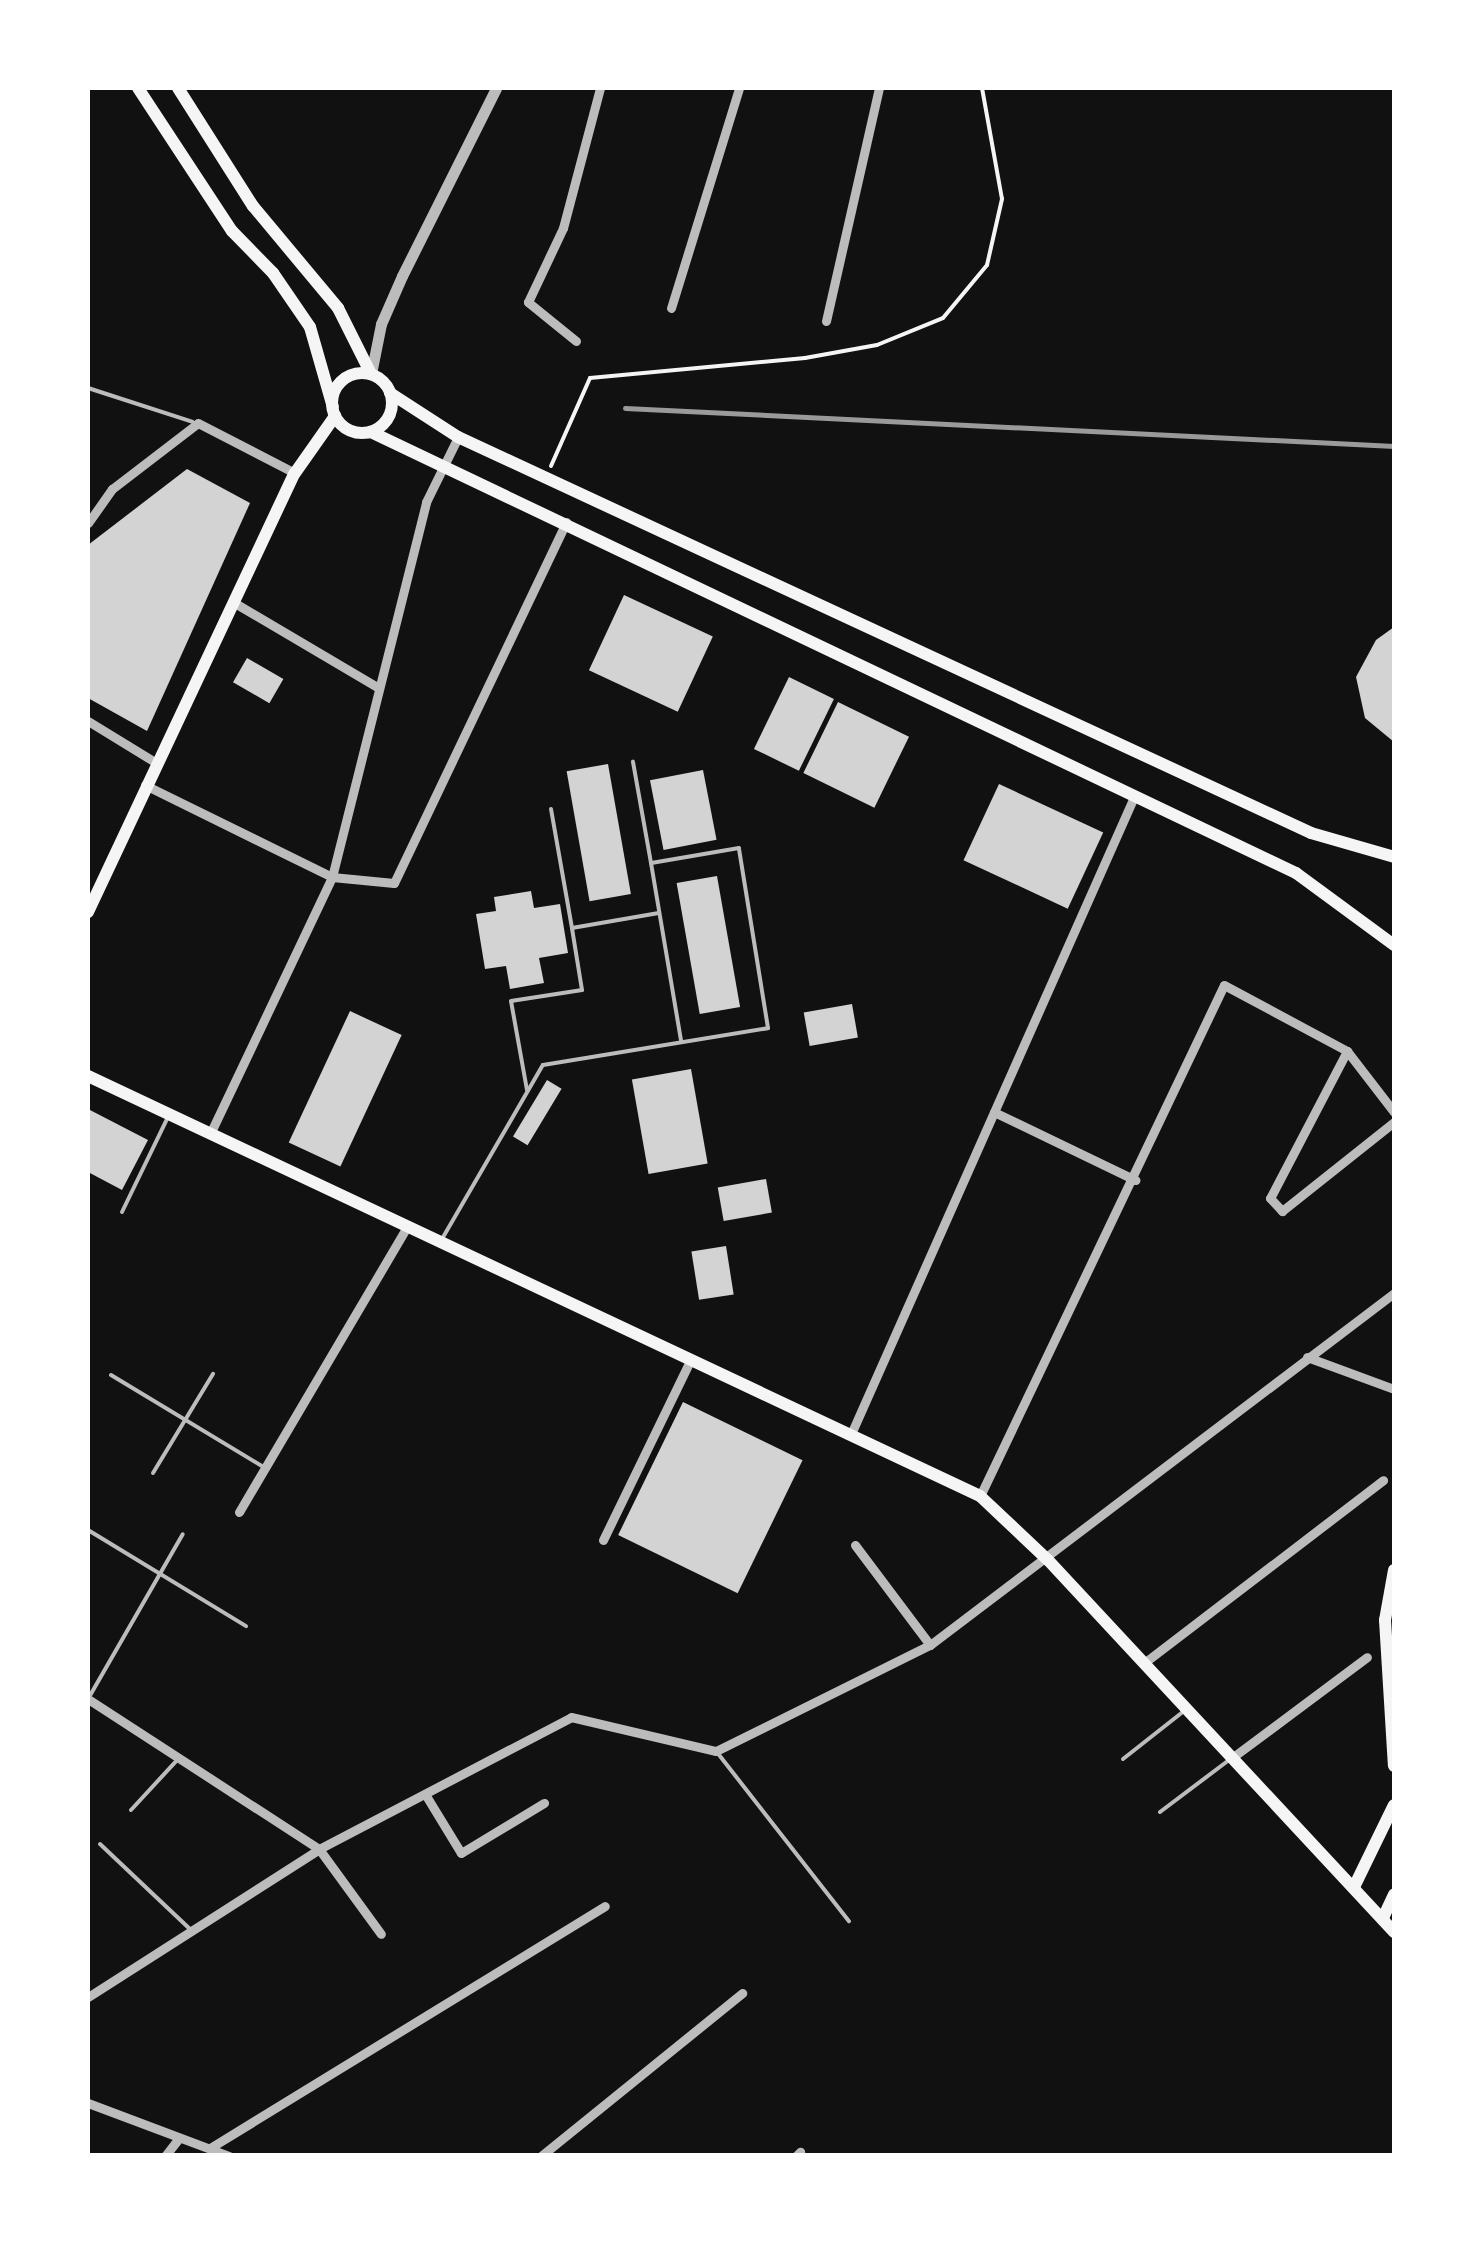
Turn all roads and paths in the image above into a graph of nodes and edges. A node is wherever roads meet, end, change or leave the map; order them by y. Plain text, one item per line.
1 (138, 88) edge
2 (178, 88) edge
3 (496, 88) edge
4 (600, 88) edge
5 (739, 88) edge
6 (879, 88) edge
7 (671, 308) dead end
8 (826, 322) dead end
9 (576, 341) dead end
10 (371, 374) junction
11 (88, 388) edge
12 (390, 393) junction
13 (334, 412) junction
14 (198, 424) junction
15 (371, 432) junction
16 (458, 437) junction
17 (442, 466) junction
18 (295, 474) junction
19 (566, 522) junction
20 (88, 523) edge
21 (233, 602) junction
22 (379, 688) junction
23 (88, 720) edge
24 (155, 762) junction
25 (633, 762) dead end
26 (146, 785) junction
27 (1134, 797) junction
28 (551, 810) dead end
29 (1394, 856) edge
30 (651, 863) junction
31 (332, 877) junction
32 (88, 912) edge
33 (659, 913) junction
34 (572, 928) junction
35 (1394, 945) edge
36 (681, 1042) junction
37 (1346, 1051) junction
38 (88, 1076) edge
39 (527, 1091) junction
40 (994, 1112) junction
41 (1394, 1112) edge
42 (169, 1115) junction
43 (1394, 1122) edge
44 (210, 1134) junction
45 (1136, 1180) junction
46 (122, 1212) dead end
47 (407, 1227) junction
48 (440, 1243) junction
49 (1394, 1292) edge
50 (1308, 1357) junction
51 (690, 1359) junction
52 (213, 1374) dead end
53 (112, 1375) dead end
54 (1394, 1389) edge
55 (185, 1420) junction
56 (851, 1434) junction
57 (265, 1468) junction
58 (153, 1473) dead end
59 (1382, 1480) dead end
60 (980, 1496) junction
61 (239, 1512) dead end
62 (88, 1530) edge
63 (183, 1534) dead end
64 (603, 1540) dead end
65 (855, 1544) dead end
66 (1048, 1560) junction
67 (1394, 1570) edge
68 (160, 1573) junction
69 (246, 1626) dead end
70 (930, 1645) junction
71 (1367, 1657) dead end
72 (1144, 1663) junction
73 (88, 1698) edge
74 (1187, 1708) junction
75 (716, 1751) junction
76 (1233, 1757) junction
77 (179, 1758) junction
78 (1122, 1759) dead end
79 (1394, 1766) edge
80 (425, 1794) junction
81 (544, 1803) dead end
82 (1394, 1805) edge
83 (131, 1810) dead end
84 (1160, 1812) dead end
85 (100, 1844) dead end
86 (319, 1849) junction
87 (1354, 1886) junction
88 (1394, 1894) edge
89 (604, 1906) dead end
90 (1389, 1918) edge
91 (849, 1921) dead end
92 (192, 1930) junction
93 (1394, 1932) edge
94 (381, 1934) dead end
95 (742, 1994) dead end
96 (88, 1997) edge
97 (88, 2103) edge
98 (179, 2138) junction
99 (210, 2148) junction
100 (164, 2156) edge
101 (230, 2156) edge
102 (540, 2156) edge

1 - 13 main road
2 - 10 main road
3 - 10 street
4 - 9 street
5 - 7 street
6 - 8 street
10 - 12 main road
10 - 13 main road
11 - 14 lane
12 - 15 main road
12 - 16 main road
13 - 15 main road
13 - 18 main road
14 - 18 street
14 - 20 street
15 - 17 main road
16 - 17 street
16 - 29 main road
17 - 19 main road
17 - 22 street
18 - 21 main road
19 - 27 main road
19 - 31 street
21 - 22 street
21 - 24 main road
22 - 31 street
23 - 24 street
24 - 26 main road
25 - 30 lane
26 - 31 street
26 - 32 main road
27 - 35 main road
27 - 40 street
28 - 34 lane
30 - 33 lane
30 - 36 lane
31 - 44 street
33 - 34 lane
33 - 36 lane
34 - 39 lane
36 - 39 lane
37 - 41 street
37 - 43 street
37 - 45 street
38 - 42 main road
39 - 48 lane
40 - 45 street
40 - 56 street
42 - 44 main road
42 - 46 lane
44 - 47 main road
45 - 60 street
47 - 48 main road
47 - 57 street
48 - 51 main road
49 - 50 street
50 - 54 street
50 - 66 street
51 - 56 main road
51 - 64 street
52 - 55 lane
53 - 55 lane
55 - 57 lane
55 - 58 lane
56 - 60 main road
57 - 61 street
59 - 72 street
60 - 66 main road
62 - 68 lane
63 - 68 lane
65 - 70 street
66 - 70 street
66 - 72 main road
67 - 79 main road
68 - 69 lane
68 - 73 lane
70 - 75 street
71 - 76 street
72 - 74 main road
73 - 77 street
74 - 76 main road
74 - 78 lane
75 - 80 street
75 - 91 lane
76 - 84 lane
76 - 87 main road
77 - 83 lane
77 - 86 street
80 - 81 street
80 - 86 street
82 - 87 main road
85 - 92 lane
86 - 92 street
86 - 94 street
87 - 90 main road
88 - 90 main road
89 - 99 street
90 - 93 main road
92 - 96 street
95 - 102 street
97 - 98 street
98 - 99 street
98 - 100 street
99 - 101 street

